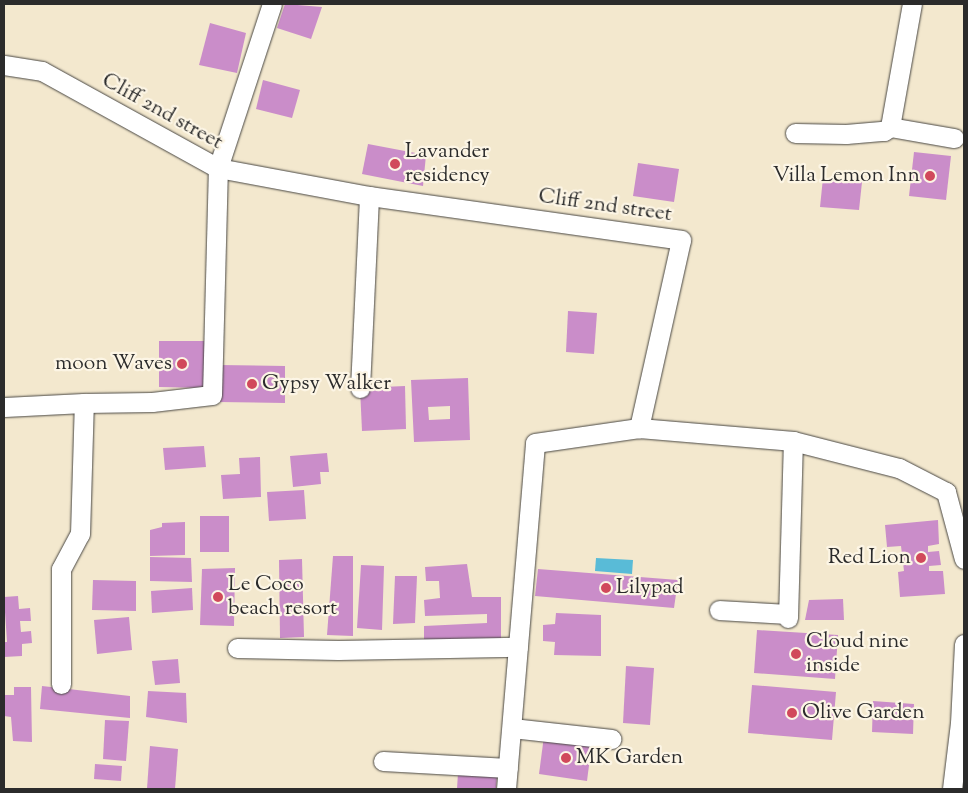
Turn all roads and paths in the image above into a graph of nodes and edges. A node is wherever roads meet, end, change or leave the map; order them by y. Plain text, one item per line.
1 (272, 4) edge
2 (912, 4) edge
3 (4, 66) edge
4 (890, 127) junction
5 (796, 133) dead end
6 (954, 138) dead end
7 (218, 168) junction
8 (369, 196) junction
9 (360, 388) dead end
10 (84, 403) junction
11 (4, 407) edge
12 (639, 428) junction
13 (793, 441) junction
14 (964, 559) edge
15 (719, 610) dead end
16 (964, 644) edge
17 (518, 647) junction
18 (237, 648) dead end
19 (61, 684) dead end
20 (962, 723) edge
21 (512, 728) junction
22 (611, 739) dead end
23 (383, 761) dead end
24 (508, 768) junction
25 (956, 786) edge
26 (506, 789) edge

1 - 7 street
2 - 4 street
3 - 7 street, Cliff 2nd street
4 - 5 street
4 - 6 street
7 - 8 street, Cliff 2nd street
7 - 10 street
8 - 9 street
8 - 12 street, Cliff 2nd street
10 - 11 street
10 - 19 street
12 - 13 street
12 - 17 street
13 - 14 street
13 - 15 street
16 - 20 street
17 - 18 street
17 - 21 street
20 - 25 street
21 - 22 street
21 - 24 street
23 - 24 street
24 - 26 street

